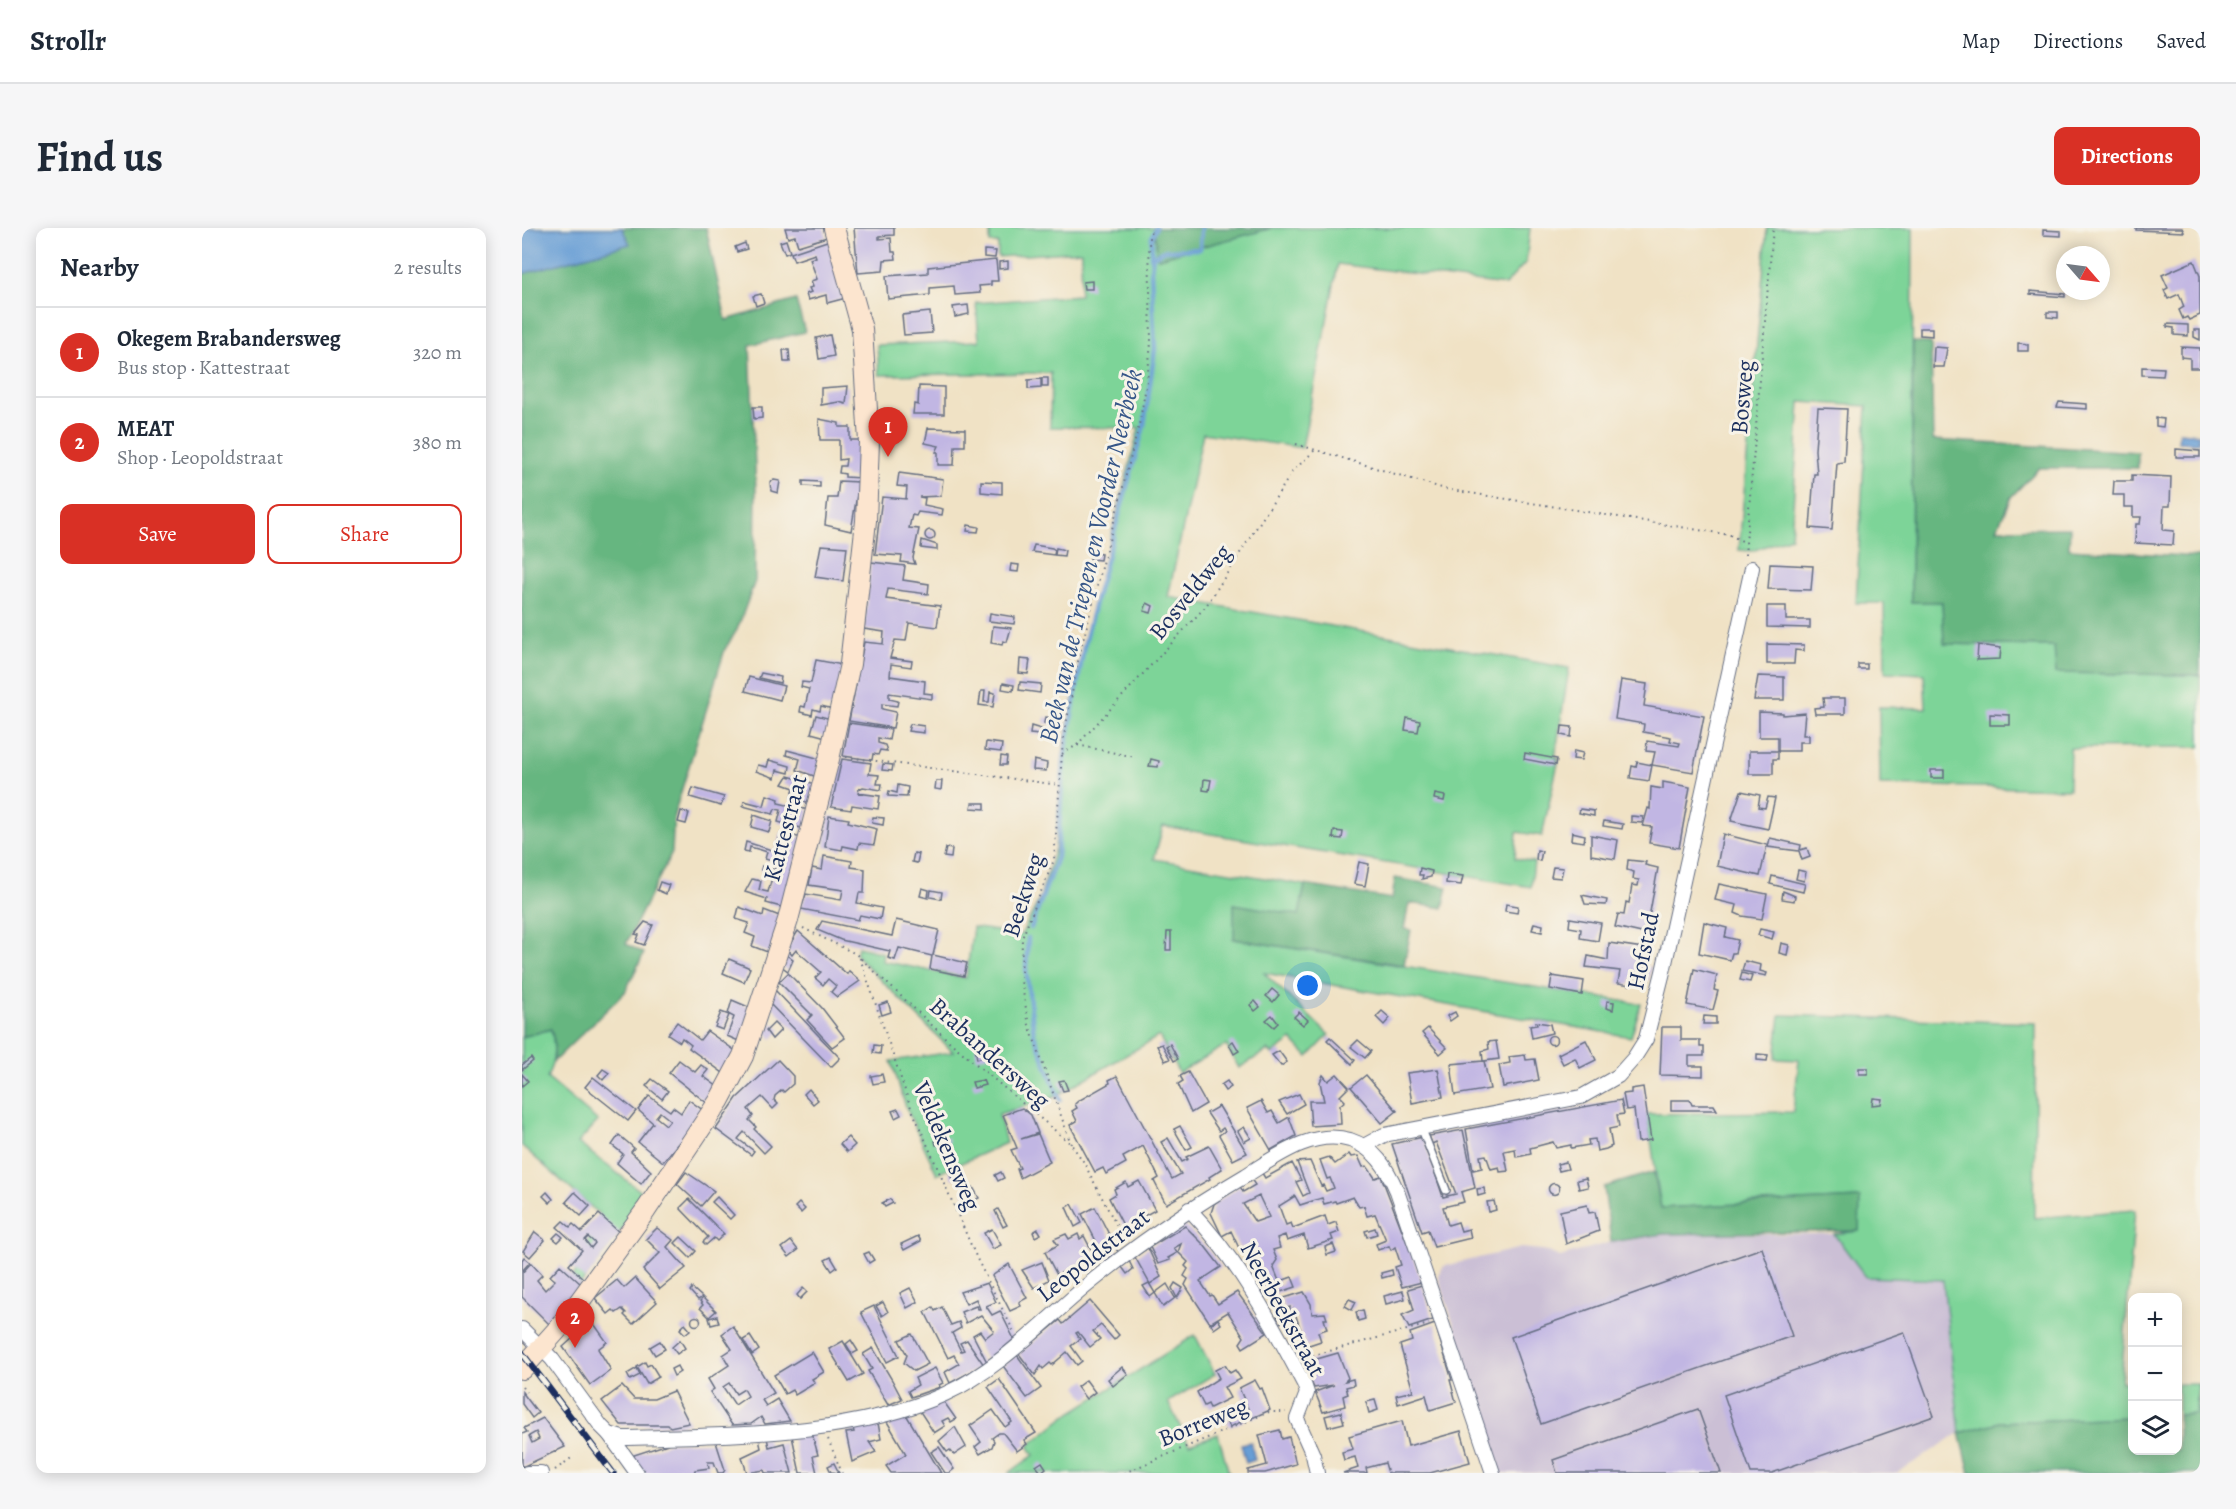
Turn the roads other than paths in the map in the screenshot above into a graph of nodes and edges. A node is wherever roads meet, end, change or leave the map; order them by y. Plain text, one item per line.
1 (834, 228) edge
2 (1752, 568) road end
3 (1421, 1127) junction
4 (1364, 1146) junction
5 (1446, 1190) dead end
6 (1189, 1209) junction
7 (522, 1329) edge
8 (541, 1349) junction
9 (522, 1369) edge
10 (609, 1434) junction
11 (637, 1473) edge
12 (1317, 1473) edge
13 (1493, 1473) edge

1 - 8 main road, Kattestraat
2 - 3 street, Hofstad
3 - 4 street, Hofstad
3 - 5 lane
4 - 6 street, Leopoldstraat
4 - 13 street
6 - 10 street, Leopoldstraat
6 - 12 street, Neerbeekstraat
7 - 8 street
8 - 9 main road, Kattestraat
8 - 10 street
10 - 11 street

